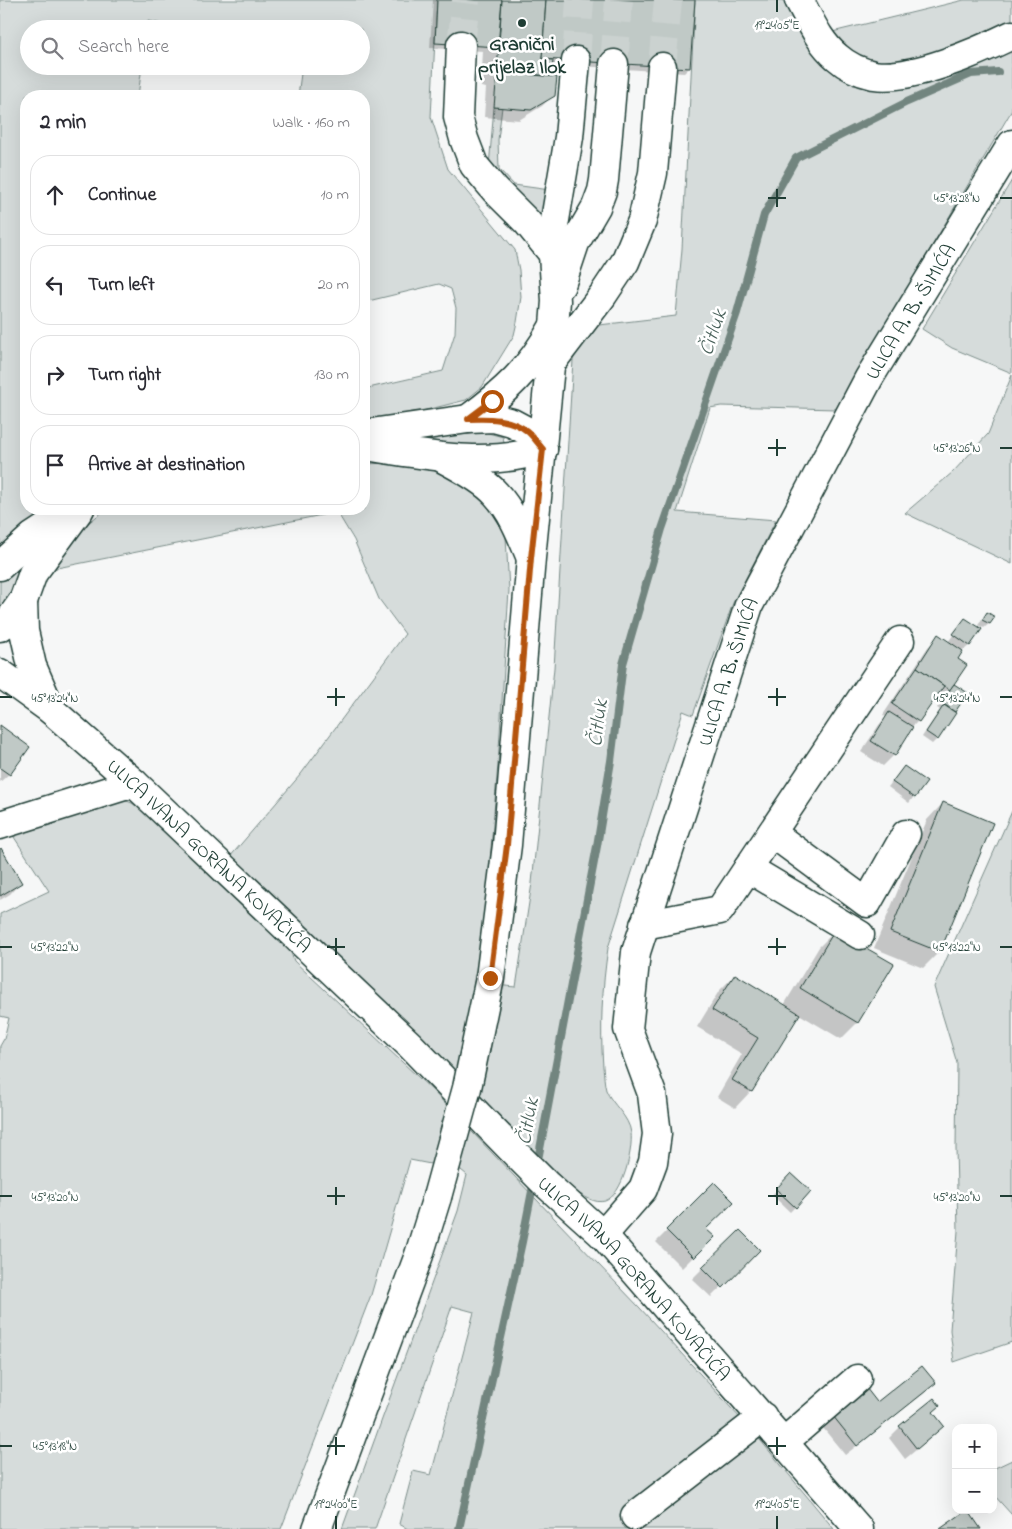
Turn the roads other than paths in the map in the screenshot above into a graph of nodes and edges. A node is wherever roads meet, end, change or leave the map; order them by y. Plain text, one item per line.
1 (799, 0) edge
2 (1012, 34) edge
3 (461, 45) tunnel mouth
4 (576, 61) tunnel mouth
5 (614, 64) tunnel mouth
6 (662, 67) tunnel mouth
7 (1012, 144) edge
8 (553, 254) junction
9 (555, 313) junction
10 (551, 363) junction
11 (468, 419) junction
12 (370, 433) edge
13 (370, 447) edge
14 (543, 449) junction
15 (440, 457) junction
16 (65, 515) edge
17 (76, 515) edge
18 (531, 558) junction
19 (0, 566) edge
20 (23, 601) junction
21 (0, 627) edge
22 (900, 641) dead end
23 (0, 673) edge
24 (51, 710) junction
25 (134, 783) junction
26 (0, 825) edge
27 (772, 833) junction
28 (906, 834) dead end
29 (748, 868) junction
30 (644, 926) junction
31 (860, 935) dead end
32 (603, 1235) junction
33 (857, 1379) dead end
34 (763, 1417) junction
35 (784, 1442) junction
36 (635, 1516) dead end
37 (317, 1529) edge
38 (859, 1529) edge

1 - 2 street
3 - 8 street
4 - 8 street
5 - 9 street
6 - 10 street
7 - 30 street, ULICA A. B. ŠIMIĆA
8 - 9 street
9 - 10 street
9 - 11 street
10 - 14 street
11 - 12 street
11 - 14 street
13 - 15 street
14 - 15 street
14 - 18 street
15 - 18 street
16 - 19 street
17 - 20 street
18 - 37 street, bridge
20 - 21 street
20 - 24 street
22 - 27 street
23 - 24 street, ULICA IVANA GORANA KOVAČIĆA
24 - 25 street, ULICA IVANA GORANA KOVAČIĆA
25 - 26 street
25 - 32 street, ULICA IVANA GORANA KOVAČIĆA
27 - 28 street
27 - 29 street
29 - 30 street
29 - 31 street
30 - 32 street, ULICA A. B. ŠIMIĆA
32 - 34 street, ULICA IVANA GORANA KOVAČIĆA
33 - 35 street
34 - 35 street, ULICA IVANA GORANA KOVAČIĆA
34 - 36 street
35 - 38 street, ULICA IVANA GORANA KOVAČIĆA

